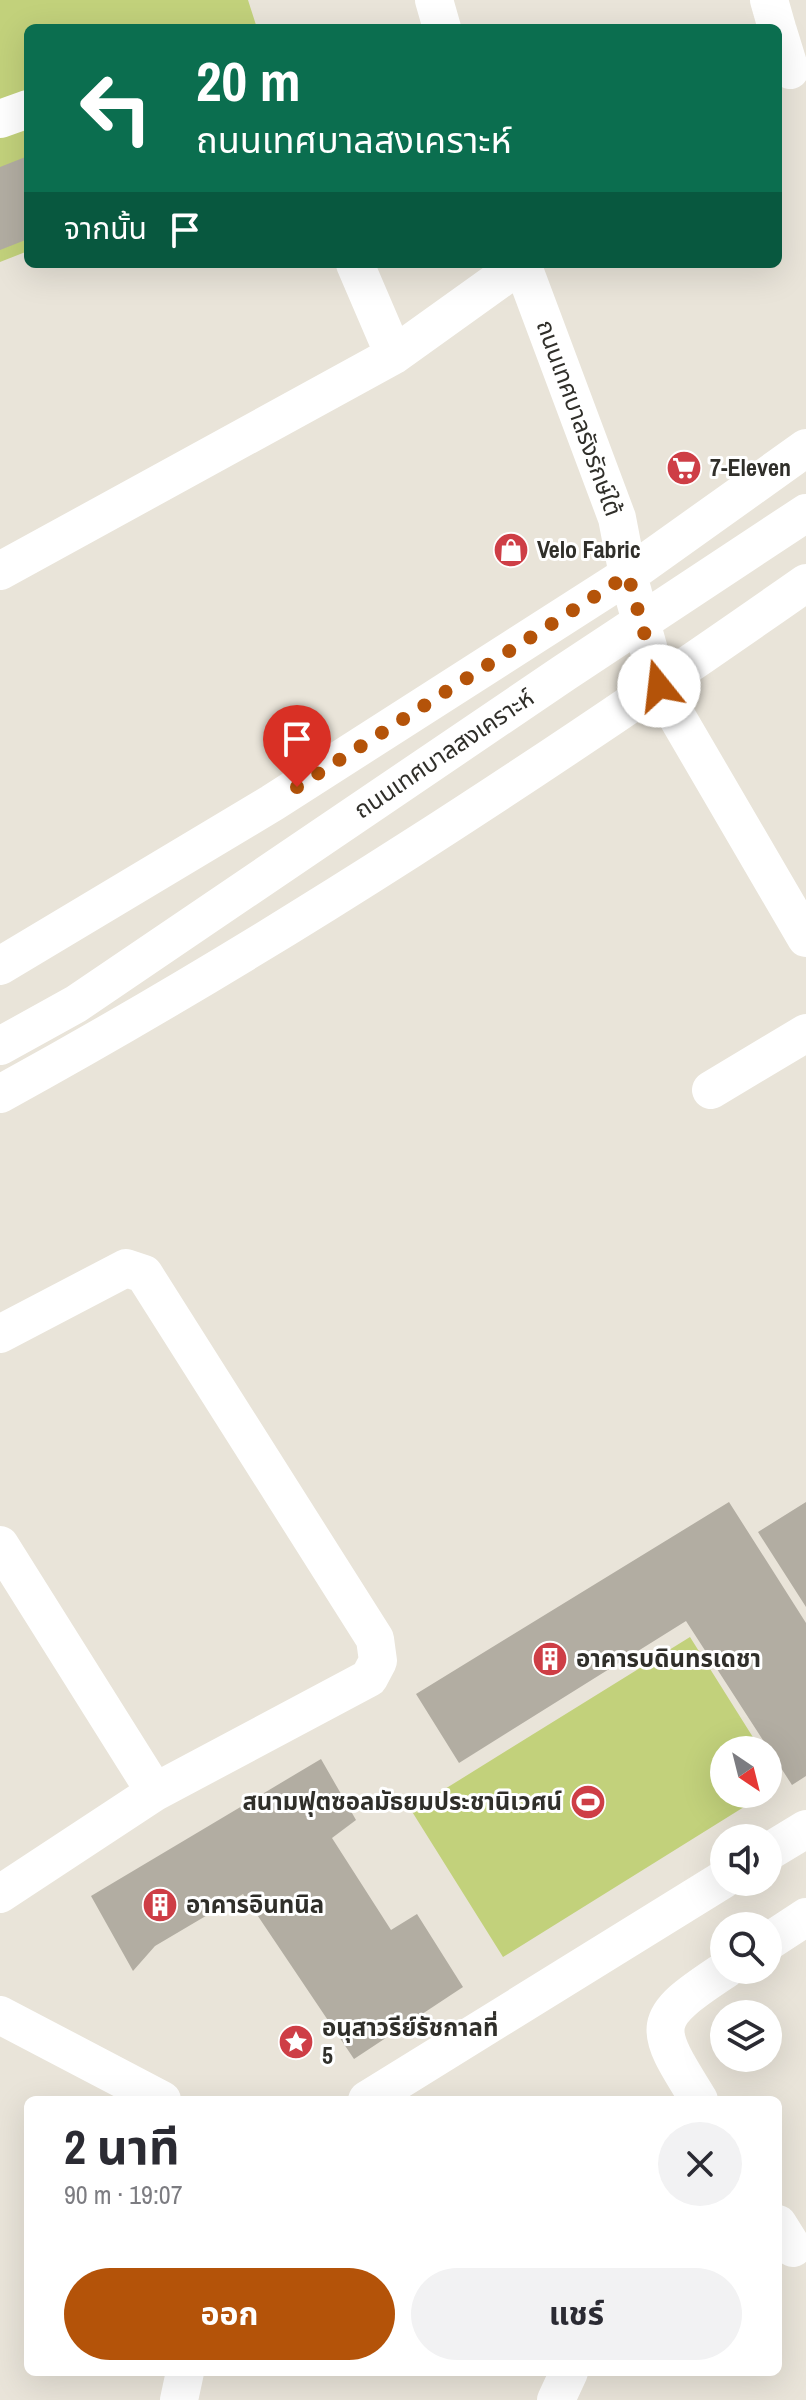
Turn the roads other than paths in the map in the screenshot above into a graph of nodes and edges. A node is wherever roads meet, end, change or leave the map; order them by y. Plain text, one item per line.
1 (434, 0) edge
2 (769, 0) edge
3 (441, 24) edge
4 (776, 24) edge
5 (782, 41) edge
6 (791, 69) edge
7 (24, 110) edge
8 (0, 119) edge
9 (357, 268) edge
10 (515, 268) edge
11 (523, 268) edge
12 (394, 355) junction
13 (806, 448) edge
14 (806, 513) edge
15 (0, 571) edge
16 (628, 575) junction
17 (806, 583) edge
18 (641, 623) junction
19 (659, 686) junction
20 (806, 938) edge
21 (0, 966) edge
22 (806, 1033) edge
23 (0, 1046) edge
24 (711, 1090) dead end
25 (0, 1094) edge
26 (0, 1334) edge
27 (0, 1545) edge
28 (155, 1792) junction
29 (806, 1829) edge
30 (782, 1844) edge
31 (710, 1888) edge
32 (0, 1894) edge
33 (806, 1917) edge
34 (782, 1933) edge
35 (710, 1980) edge
36 (0, 2015) edge
37 (154, 2096) edge
38 (373, 2096) edge
39 (697, 2096) edge
40 (184, 2376) edge
41 (567, 2376) edge
42 (179, 2400) edge
43 (556, 2400) edge

1 - 3 street
2 - 4 street
5 - 6 street
7 - 8 street
9 - 12 street
10 - 12 street
11 - 16 street, ถนนเทศบาลรังรักษ์ใต้
12 - 15 street
13 - 16 street, ถนนเทศบาลสงเคราะห์
14 - 18 street, ถนนเทศบาลสงเคราะห์
16 - 18 street, ถนนเทศบาลรังรักษ์ใต้
16 - 21 street, ถนนเทศบาลสงเคราะห์
17 - 19 street
18 - 19 street, ถนนเทศบาลรังรักษ์ใต้
18 - 23 street, ถนนเทศบาลสงเคราะห์
19 - 20 street, ถนนเทศบาลรังรักษ์ใต้
19 - 25 street
22 - 24 street
26 - 28 street
27 - 28 street
28 - 32 street
29 - 30 street
31 - 38 street
33 - 34 street
35 - 39 street
36 - 37 street
40 - 42 street
41 - 43 street

